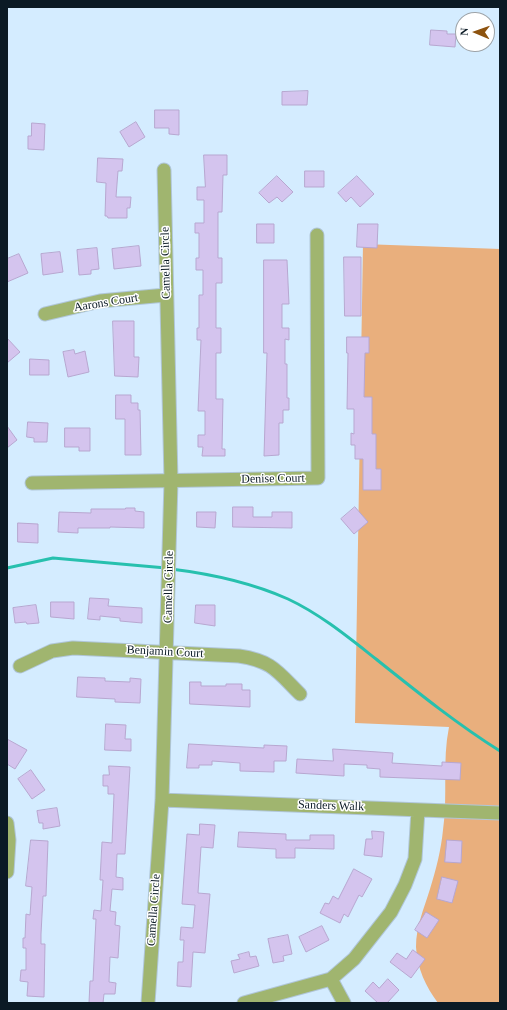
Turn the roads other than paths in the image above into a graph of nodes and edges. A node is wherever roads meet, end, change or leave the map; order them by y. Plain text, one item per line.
1 (164, 170) dead end
2 (317, 235) dead end
3 (166, 295) junction
4 (45, 314) dead end
5 (171, 481) junction
6 (32, 483) dead end
7 (167, 653) junction
8 (20, 666) dead end
9 (300, 694) dead end
10 (162, 800) junction
11 (418, 810) junction
12 (500, 813) edge
13 (7, 823) edge
14 (7, 872) edge
15 (331, 980) junction
16 (148, 1003) edge
17 (244, 1003) edge
18 (344, 1003) edge

1 - 3 street, Camella Circle
2 - 5 street, Denise Court
3 - 4 street, Aarons Court
3 - 5 street, Camella Circle
5 - 6 street, Denise Court
5 - 7 street, Camella Circle
7 - 8 street, Benjamin Court
7 - 9 street, Benjamin Court
7 - 10 street, Camella Circle
10 - 11 street, Sanders Walk
10 - 16 street, Camella Circle
11 - 12 street, Sanders Walk
11 - 15 street
13 - 14 street
15 - 17 street
15 - 18 street

